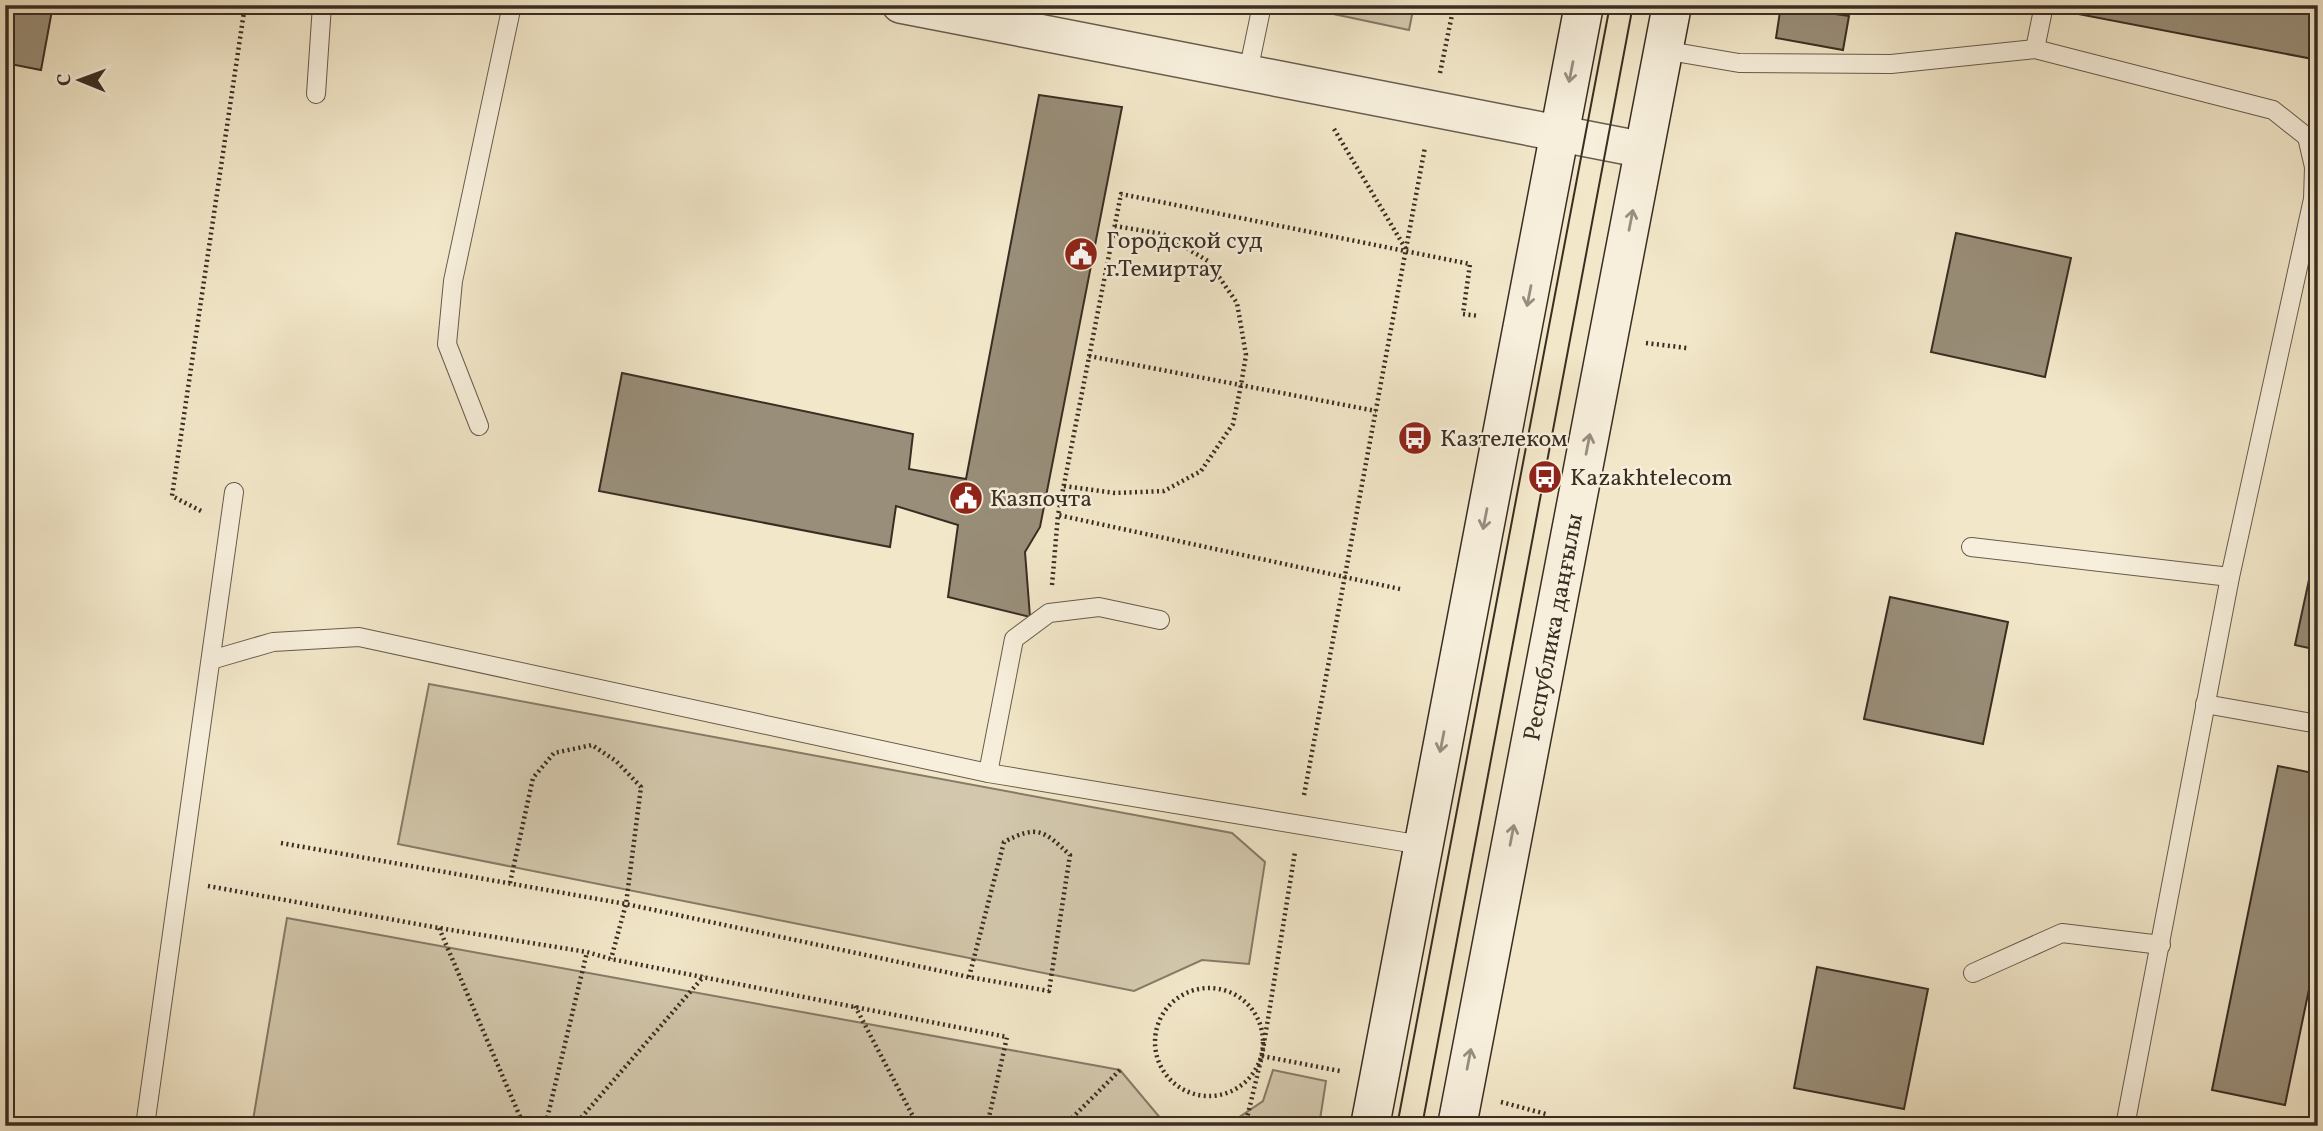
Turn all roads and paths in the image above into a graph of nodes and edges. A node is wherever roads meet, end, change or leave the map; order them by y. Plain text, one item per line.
1 (245, 5) edge
2 (321, 5) edge
3 (512, 5) edge
4 (900, 5) edge
5 (1262, 5) edge
6 (1454, 5) edge
7 (1584, 5) edge
8 (1672, 5) edge
9 (2045, 5) edge
10 (2035, 49) junction
11 (1664, 50) junction
12 (1248, 72) junction
13 (1306, 83) junction
14 (316, 94) dead end
15 (1432, 107) junction
16 (1560, 132) junction
17 (1644, 150) junction
18 (2315, 198) edge
19 (1115, 226) junction
20 (1407, 251) junction
21 (1479, 316) dead end
22 (1645, 343) dead end
23 (1687, 348) dead end
24 (1090, 356) junction
25 (1241, 385) junction
26 (1376, 411) junction
27 (479, 426) dead end
28 (1064, 485) junction
29 (234, 492) dead end
30 (1058, 514) junction
31 (230, 526) junction
32 (1971, 547) dead end
33 (1344, 577) junction
34 (2230, 577) junction
35 (1400, 589) dead end
36 (1049, 613) junction
37 (1160, 620) dead end
38 (211, 660) junction
39 (2205, 704) junction
40 (2318, 724) edge
41 (988, 773) junction
42 (1300, 825) junction
43 (281, 843) dead end
44 (1422, 845) junction
45 (180, 881) junction
46 (510, 883) junction
47 (626, 904) junction
48 (439, 928) junction
49 (2161, 944) junction
50 (587, 952) junction
51 (611, 959) junction
52 (1973, 973) dead end
53 (704, 976) junction
54 (969, 977) junction
55 (855, 1006) junction
56 (1262, 1056) junction
57 (1119, 1070) dead end
58 (1378, 1079) junction
59 (548, 1125) edge
60 (145, 1126) edge
61 (524, 1126) edge
62 (533, 1126) edge
63 (574, 1126) edge
64 (918, 1126) edge
65 (987, 1126) edge
66 (1064, 1126) edge
67 (1245, 1126) edge
68 (1370, 1126) edge
69 (1457, 1126) edge
70 (2125, 1126) edge

1 - 31 path
2 - 14 lane
3 - 27 lane
4 - 12 street
5 - 12 lane
6 - 15 path
7 -> 16 main road
8 - 11 main road, Республика даңғылы
9 - 10 lane
10 - 11 lane
10 - 18 lane
11 - 17 main road, Республика даңғылы
12 - 13 street
13 - 15 street
13 - 20 path
15 - 16 street
15 - 20 path
16 - 17 street
16 -> 44 main road
69 -> 17 main road, Республика даңғылы
18 - 34 lane
19 - 20 path
19 - 24 path
19 - 25 path
20 - 21 path
20 - 26 path
22 - 23 path
24 - 25 path
24 - 28 path
25 - 26 path
25 - 28 path
26 - 33 path
28 - 30 path
29 - 31 lane
30 - 33 path
30 - 36 path
31 - 38 lane
32 - 34 lane
33 - 35 path
33 - 42 path
34 - 39 lane
36 - 37 lane
36 - 41 lane
38 - 41 lane
38 - 45 lane
39 - 40 lane
39 - 49 lane
41 - 42 lane
42 - 44 lane
42 - 56 path
43 - 46 path
44 - 58 main road
45 - 48 path
45 - 60 lane
46 - 47 path
46 - 47 path
47 - 51 path
47 - 54 path
48 - 50 path
48 - 61 path
49 - 52 lane
49 - 70 lane
50 - 51 path
50 - 59 path
51 - 53 path
53 - 55 path
53 - 63 path
54 - 54 path
55 - 64 path
55 - 65 path
56 - 56 path
56 - 58 path
56 - 67 path
57 - 66 path
58 - 68 main road
59 - 62 path

